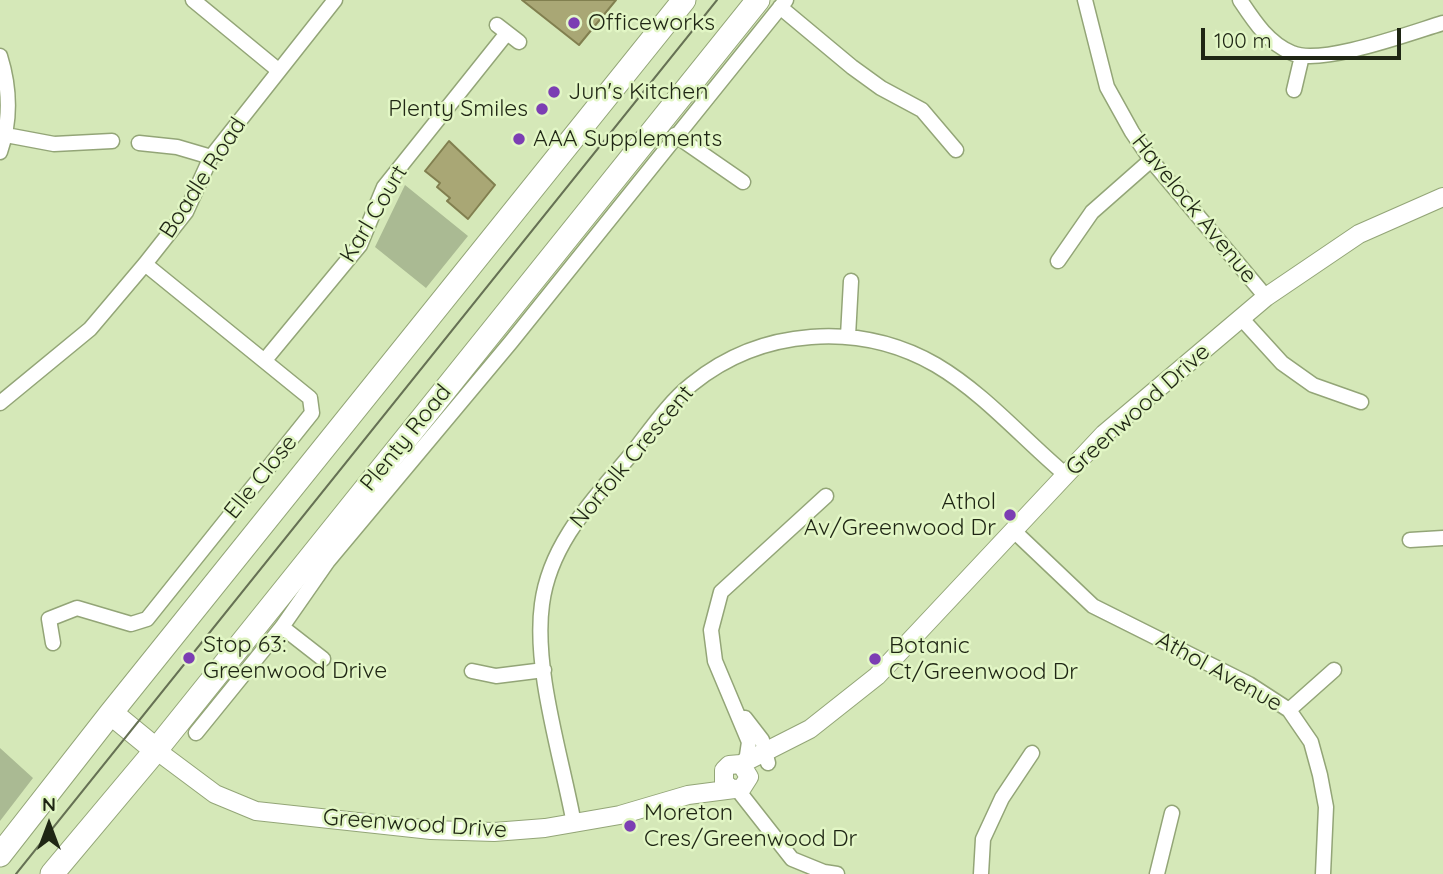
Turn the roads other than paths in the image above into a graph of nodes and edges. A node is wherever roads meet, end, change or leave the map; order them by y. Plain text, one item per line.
1 (335, 0) edge
2 (684, 0) edge
3 (758, 0) edge
4 (1085, 0) edge
5 (1240, 0) edge
6 (203, 3) edge
7 (783, 4) edge
8 (1443, 23) edge
9 (519, 42) dead end
10 (0, 56) edge
11 (1302, 56) junction
12 (278, 70) junction
13 (1294, 90) dead end
14 (6, 135) junction
15 (675, 135) junction
16 (112, 141) dead end
17 (139, 143) dead end
18 (956, 150) dead end
19 (0, 152) edge
20 (211, 157) junction
21 (1151, 160) junction
22 (743, 182) dead end
23 (1443, 197) edge
24 (586, 230) junction
25 (1058, 261) dead end
26 (145, 264) junction
27 (851, 281) dead end
28 (1266, 297) junction
29 (1241, 318) junction
30 (848, 337) junction
31 (265, 360) junction
32 (1361, 401) dead end
33 (0, 403) edge
34 (1066, 475) junction
35 (826, 496) dead end
36 (1014, 531) junction
37 (1443, 538) edge
38 (1410, 540) dead end
39 (282, 627) junction
40 (53, 643) dead end
41 (323, 659) dead end
42 (544, 670) junction
43 (1334, 670) dead end
44 (472, 671) dead end
45 (231, 689) junction
46 (202, 692) junction
47 (736, 706) junction
48 (1289, 710) junction
49 (111, 713) junction
50 (196, 733) dead end
51 (156, 750) junction
52 (1032, 753) dead end
53 (768, 758) junction
54 (739, 777) junction
55 (1172, 813) dead end
56 (573, 824) junction
57 (0, 855) edge
58 (52, 874) edge
59 (837, 874) edge
60 (981, 874) edge
61 (1157, 874) edge
62 (1323, 874) edge

1 - 12 street, Boadle Road
2 - 49 highway
3 - 24 highway, Plenty Road
4 - 21 street, Havelock Avenue
5 - 11 street
6 - 12 street
7 - 15 street
7 - 18 street
8 - 11 street
9 - 31 street, Karl Court
10 - 14 street
11 - 13 street
12 - 20 street, Boadle Road
14 - 16 street
14 - 19 street
15 - 22 street
15 - 24 street
17 - 20 street
20 - 26 street, Boadle Road
21 - 25 street
21 - 28 street, Havelock Avenue
23 - 28 street, Greenwood Drive
24 - 39 street
24 - 46 highway, Plenty Road
26 - 31 street, Elle Close
26 - 33 street, Boadle Road
27 - 30 street
28 - 29 street, Greenwood Drive
29 - 32 street
29 - 34 street, Greenwood Drive
30 - 34 street, Norfolk Crescent
30 - 42 street, Norfolk Crescent
31 - 40 street, Elle Close
34 - 36 street, Greenwood Drive
35 - 47 street
36 - 48 street, Athol Avenue
36 - 53 street, Greenwood Drive
37 - 38 street
39 - 41 street
39 - 45 street
42 - 44 street
42 - 56 street, Norfolk Crescent
43 - 48 street
45 - 46 street
45 - 50 street
46 - 51 highway, Plenty Road
47 - 53 street
47 - 54 street
48 - 62 street, Athol Avenue
49 - 51 highway
49 - 57 highway
51 - 56 street, Greenwood Drive
51 - 58 highway, Plenty Road
52 - 60 street
53 - 54 street, Greenwood Drive
54 - 56 street, Greenwood Drive
54 - 59 street
55 - 61 street

